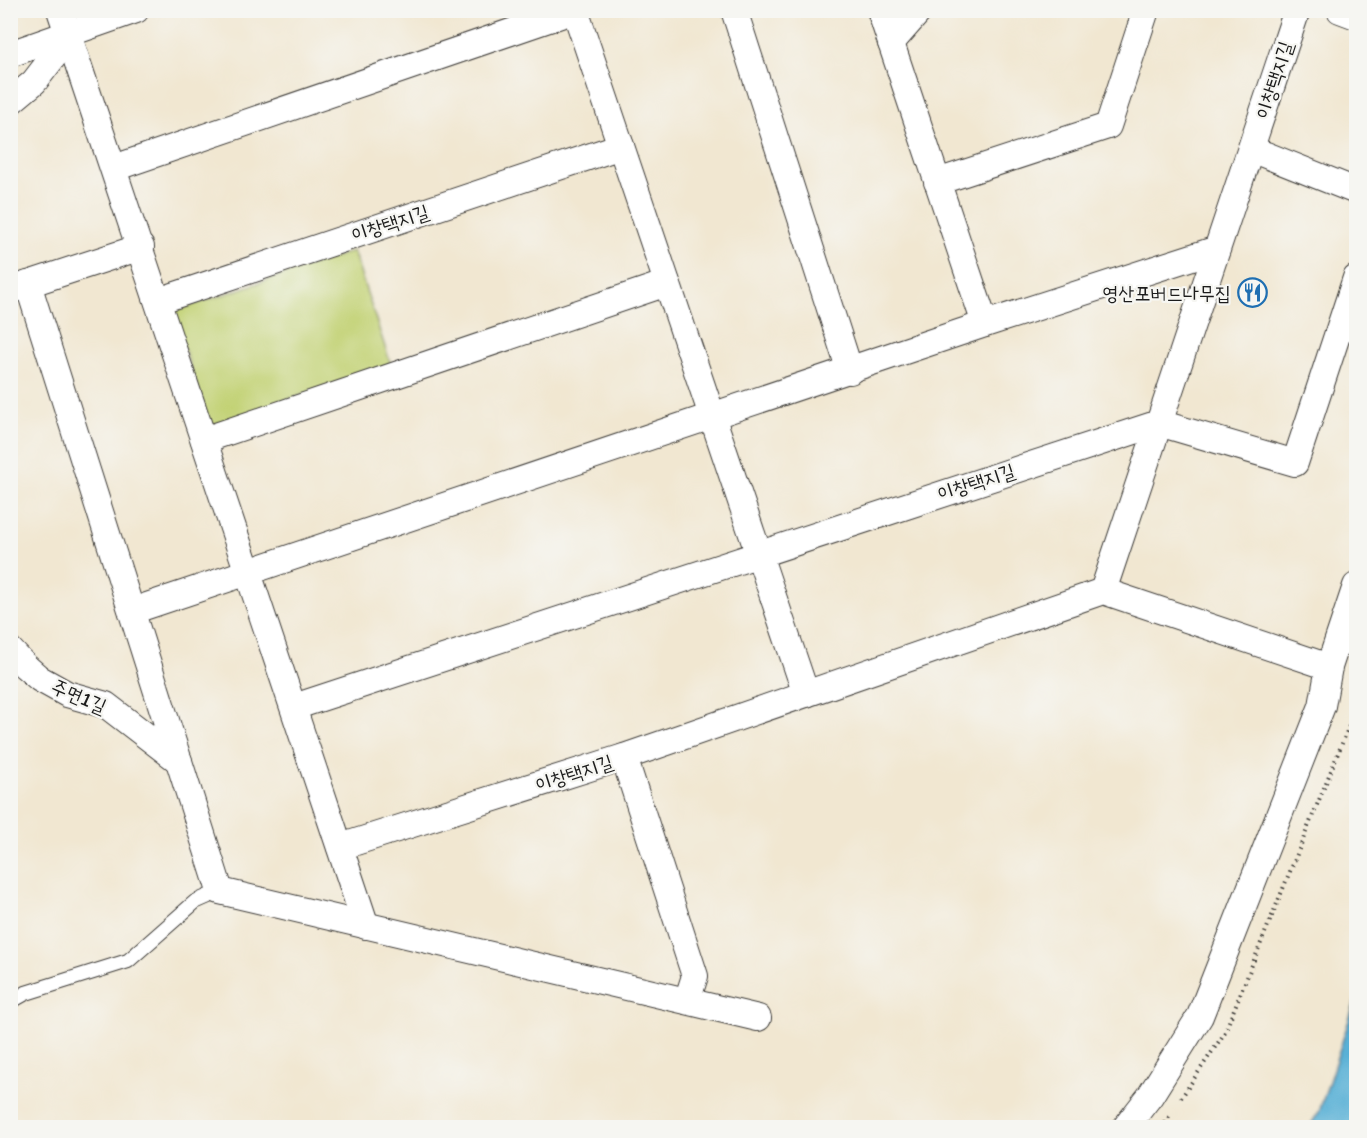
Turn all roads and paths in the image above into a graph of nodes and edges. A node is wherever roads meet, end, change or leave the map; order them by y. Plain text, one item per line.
1 (60, 10) edge
2 (136, 10) edge
3 (575, 10) edge
4 (734, 10) edge
5 (880, 10) edge
6 (920, 10) edge
7 (1146, 10) edge
8 (1297, 10) edge
9 (1341, 10) edge
10 (1356, 16) edge
11 (70, 35) junction
12 (891, 43) junction
13 (10, 54) edge
14 (10, 102) edge
15 (621, 146) junction
16 (1251, 149) junction
17 (114, 168) junction
18 (937, 182) junction
19 (1356, 191) edge
20 (141, 247) junction
21 (1217, 249) junction
22 (1356, 278) edge
23 (667, 283) junction
24 (19, 287) edge
25 (158, 301) junction
26 (985, 324) junction
27 (1350, 324) edge
28 (850, 371) junction
29 (712, 417) junction
30 (1159, 423) junction
31 (204, 440) junction
32 (759, 553) junction
33 (249, 571) junction
34 (1356, 586) edge
35 (1103, 591) junction
36 (132, 611) junction
37 (10, 650) edge
38 (1329, 667) junction
39 (806, 694) junction
40 (294, 706) junction
41 (624, 757) junction
42 (179, 761) junction
43 (340, 847) junction
44 (220, 891) junction
45 (366, 926) junction
46 (10, 1002) edge
47 (687, 1002) junction
48 (758, 1018) dead end
49 (1125, 1128) edge

1 - 11 street
2 - 11 street
3 - 15 street
3 - 17 street
4 - 28 street
5 - 12 street
6 - 12 street
7 - 18 street
8 - 16 street, 이창택지길
9 - 10 street
11 - 13 street
11 - 14 street
11 - 17 street
12 - 18 street
15 - 23 street
15 - 25 street, 이창택지길
16 - 19 street
16 - 21 street, 이창택지길
17 - 20 street
18 - 26 street
20 - 24 street
20 - 25 street
21 - 26 street
21 - 30 street, 이창택지길
22 - 27 street
23 - 29 street
23 - 31 street
24 - 36 street
25 - 31 street
26 - 28 street
27 - 30 street
28 - 29 street
29 - 32 street
29 - 33 street
30 - 32 street, 이창택지길
30 - 35 street, 이창택지길
31 - 33 street
32 - 39 street
32 - 40 street, 이창택지길
33 - 36 street
33 - 40 street
34 - 38 street
35 - 38 street
35 - 39 street, 이창택지길
36 - 42 street
37 - 42 street, 주면1길
38 - 49 street
39 - 41 street, 이창택지길
40 - 43 street
41 - 43 street, 이창택지길
41 - 47 street
42 - 44 street
43 - 45 street
44 - 45 street
44 - 46 lane
45 - 47 street
47 - 48 street

